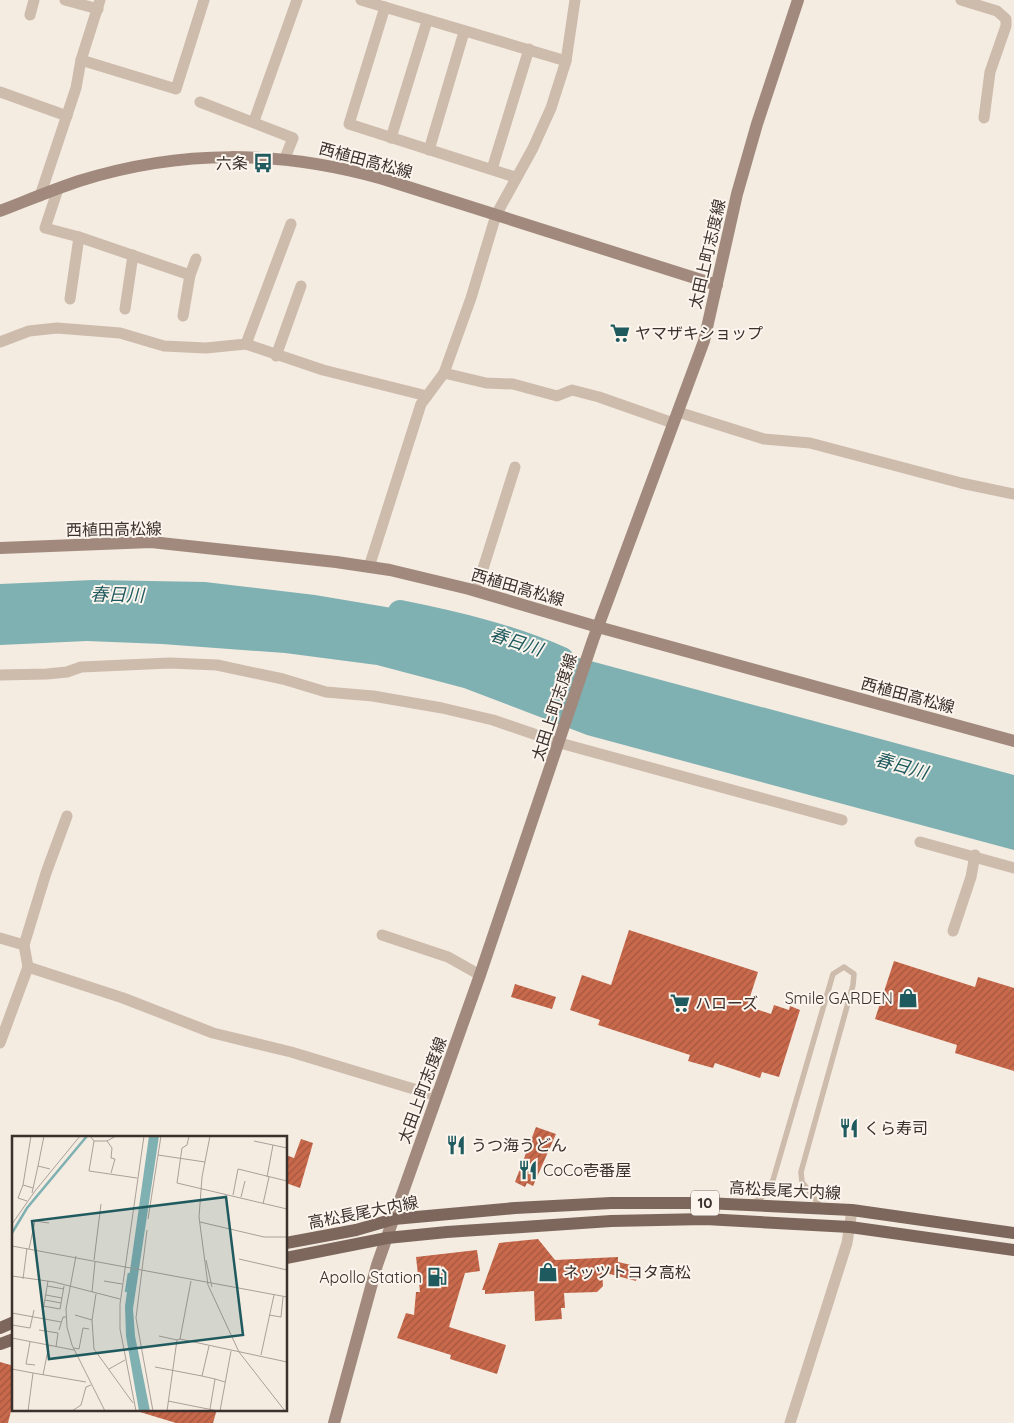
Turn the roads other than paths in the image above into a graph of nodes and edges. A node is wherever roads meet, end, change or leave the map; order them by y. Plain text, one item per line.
1 (34, 0) edge
2 (65, 0) edge
3 (204, 0) edge
4 (296, 0) edge
5 (361, 0) edge
6 (575, 0) edge
7 (798, 0) edge
8 (967, 1) edge
9 (99, 5) edge
10 (385, 7) junction
11 (30, 16) dead end
12 (427, 20) junction
13 (464, 32) junction
14 (529, 49) junction
15 (81, 60) junction
16 (566, 61) junction
17 (0, 92) edge
18 (200, 102) dead end
19 (67, 116) junction
20 (984, 118) dead end
21 (254, 121) junction
22 (392, 138) junction
23 (429, 150) junction
24 (285, 158) junction
25 (492, 170) junction
26 (515, 177) junction
27 (58, 189) junction
28 (40, 196) junction
29 (0, 211) edge
30 (496, 215) junction
31 (291, 224) dead end
32 (79, 237) junction
33 (133, 255) junction
34 (196, 259) dead end
35 (190, 275) junction
36 (717, 285) junction
37 (301, 286) dead end
38 (70, 300) dead end
39 (125, 309) dead end
40 (182, 316) dead end
41 (0, 342) edge
42 (246, 344) junction
43 (276, 356) junction
44 (444, 374) junction
45 (427, 396) junction
46 (676, 417) junction
47 (516, 467) dead end
48 (1014, 494) edge
49 (0, 548) edge
50 (369, 567) junction
51 (476, 591) junction
52 (598, 627) junction
53 (0, 675) edge
54 (561, 739) junction
55 (1014, 741) edge
56 (67, 816) dead end
57 (842, 820) dead end
58 (920, 842) dead end
59 (976, 855) junction
60 (1014, 868) edge
61 (952, 931) dead end
62 (382, 935) dead end
63 (0, 938) edge
64 (24, 945) junction
65 (28, 967) junction
66 (480, 975) junction
67 (0, 1043) edge
68 (437, 1096) junction
69 (751, 1205) junction
70 (823, 1208) junction
71 (852, 1210) junction
72 (394, 1219) junction
73 (850, 1227) junction
74 (1014, 1233) edge
75 (387, 1238) junction
76 (288, 1243) edge
77 (1014, 1250) edge
78 (288, 1258) edge
79 (12, 1323) edge
80 (0, 1328) edge
81 (12, 1340) edge
82 (0, 1344) edge
83 (334, 1423) edge
84 (790, 1423) edge

1 - 11 street
2 - 9 street
3 - 15 street
4 - 21 street
5 - 10 street
6 - 16 street
7 - 36 main road, 太田上町志度線
8 - 20 street
9 - 15 street
10 - 12 street
10 - 22 street
12 - 13 street
12 - 22 street
13 - 14 street
13 - 23 street
14 - 16 street
14 - 25 street
15 - 19 street
16 - 26 street
17 - 19 street
18 - 21 street
19 - 28 street
21 - 24 street
22 - 23 street
23 - 25 street
24 - 27 main road, 西植田高松線
24 - 30 main road, 西植田高松線
25 - 26 street
26 - 30 street
27 - 28 main road, 西植田高松線
27 - 32 street
28 - 29 main road, 西植田高松線
30 - 36 main road, 西植田高松線
30 - 44 street
31 - 42 street
32 - 33 street
32 - 38 street
33 - 35 street
33 - 39 street
34 - 35 street
35 - 40 street
36 - 46 main road, 太田上町志度線
37 - 43 street
41 - 42 street
42 - 43 street
43 - 45 street
44 - 45 street
44 - 46 street
45 - 50 street
46 - 48 street
46 - 52 main road, 太田上町志度線
47 - 51 street
49 - 50 main road, 西植田高松線
50 - 51 main road, 西植田高松線
51 - 52 main road, 西植田高松線
52 - 54 main road, 太田上町志度線
52 - 55 main road, 西植田高松線
53 - 54 street
54 - 57 street
54 - 66 main road, 太田上町志度線
56 - 64 street
58 - 59 street
59 - 60 street
59 - 61 street
62 - 66 street
63 - 64 street
64 - 65 street
65 - 67 street
65 - 68 street
66 - 68 main road, 太田上町志度線
68 - 72 main road, 太田上町志度線
69 - 70 main road, 高松長尾大内線 / 10
69 - 70 lane
69 - 72 main road, 高松長尾大内線 / 10
70 - 71 main road, 高松長尾大内線 / 10
71 - 73 street
71 - 74 main road, 高松長尾大内線 / 10
72 - 75 main road, 太田上町志度線
72 - 76 main road, 高松長尾大内線 / 10
73 - 75 main road, 高松長尾大内線 / 10
73 - 77 main road, 高松長尾大内線 / 10
73 - 84 street
75 - 78 main road, 高松長尾大内線 / 10
75 - 83 main road, 太田上町志度線
79 - 80 main road
81 - 82 main road

